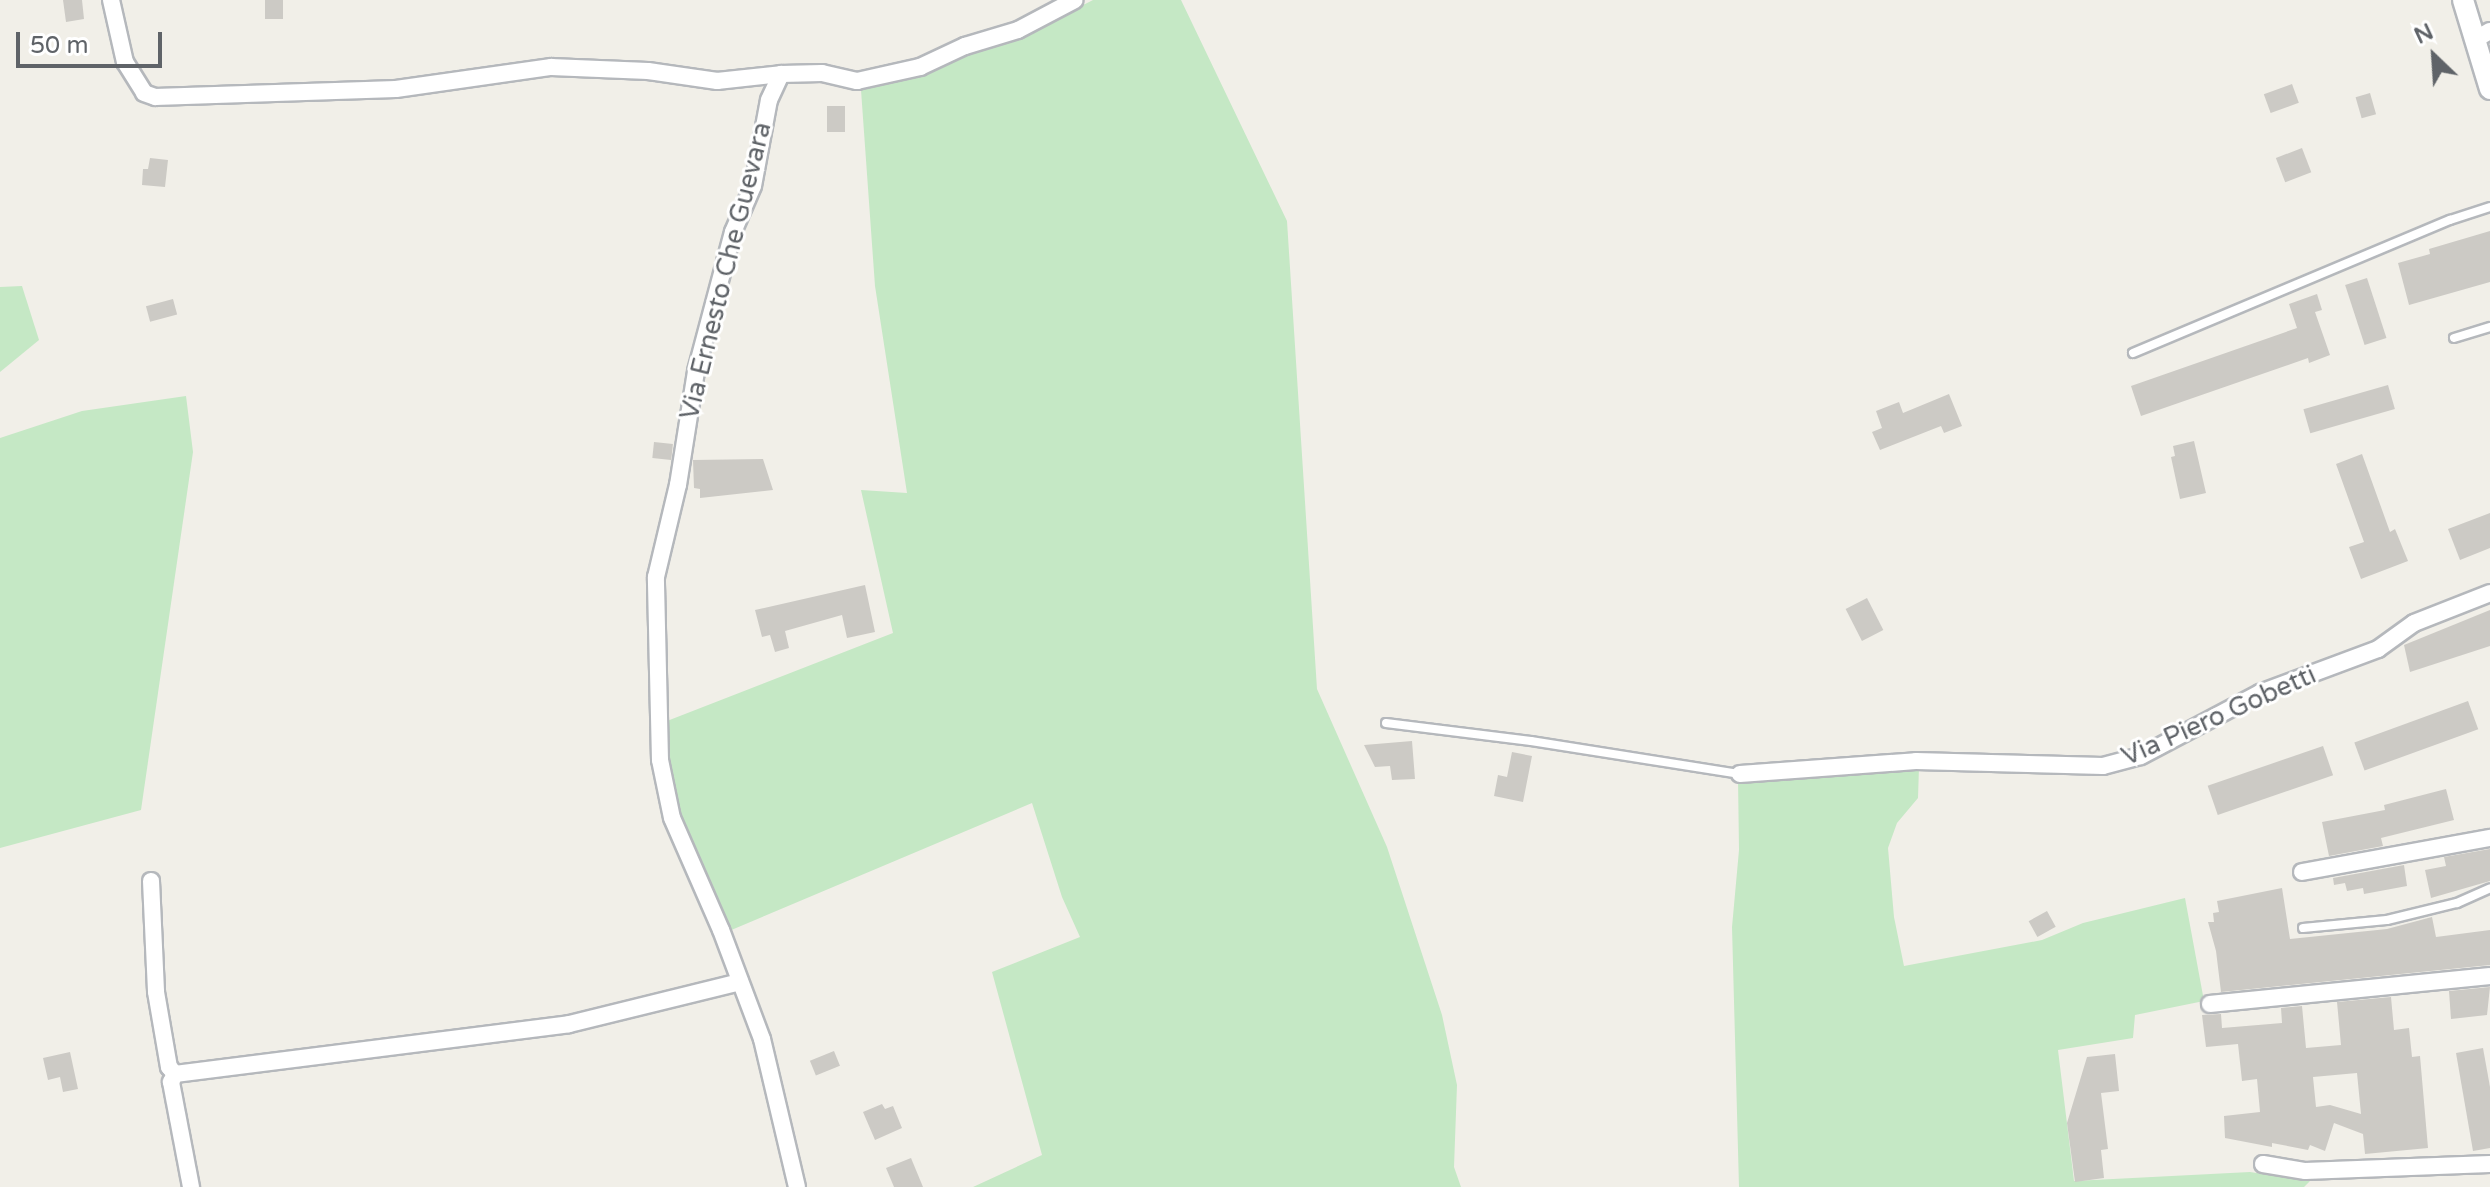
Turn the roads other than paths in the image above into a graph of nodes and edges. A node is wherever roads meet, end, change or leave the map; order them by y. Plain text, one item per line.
1 (111, 0) edge
2 (1075, 0) edge
3 (2463, 0) edge
4 (2483, 35) edge
5 (781, 74) junction
6 (2490, 89) edge
7 (2490, 207) edge
8 (2490, 327) edge
9 (2454, 338) dead end
10 (2133, 353) dead end
11 (2490, 593) edge
12 (1386, 723) dead end
13 (1740, 774) joint
14 (2490, 838) edge
15 (2302, 872) dead end
16 (151, 881) dead end
17 (2490, 888) edge
18 (2303, 928) dead end
19 (2490, 976) edge
20 (740, 982) junction
21 (2210, 1004) dead end
22 (175, 1074) junction
23 (2263, 1164) dead end
24 (2490, 1164) edge
25 (191, 1187) edge
26 (797, 1187) edge

1 - 5 street
2 - 5 street
3 - 4 street
4 - 6 street
5 - 20 street, Via Ernesto Che Guevara
7 - 10 lane
8 - 9 lane
11 - 13 street, Via Piero Gobetti
12 - 13 lane
14 - 15 street
16 - 22 street
17 - 18 lane
19 - 21 street
20 - 22 street
20 - 26 street, Via Ernesto Che Guevara
22 - 25 street
23 - 24 street

